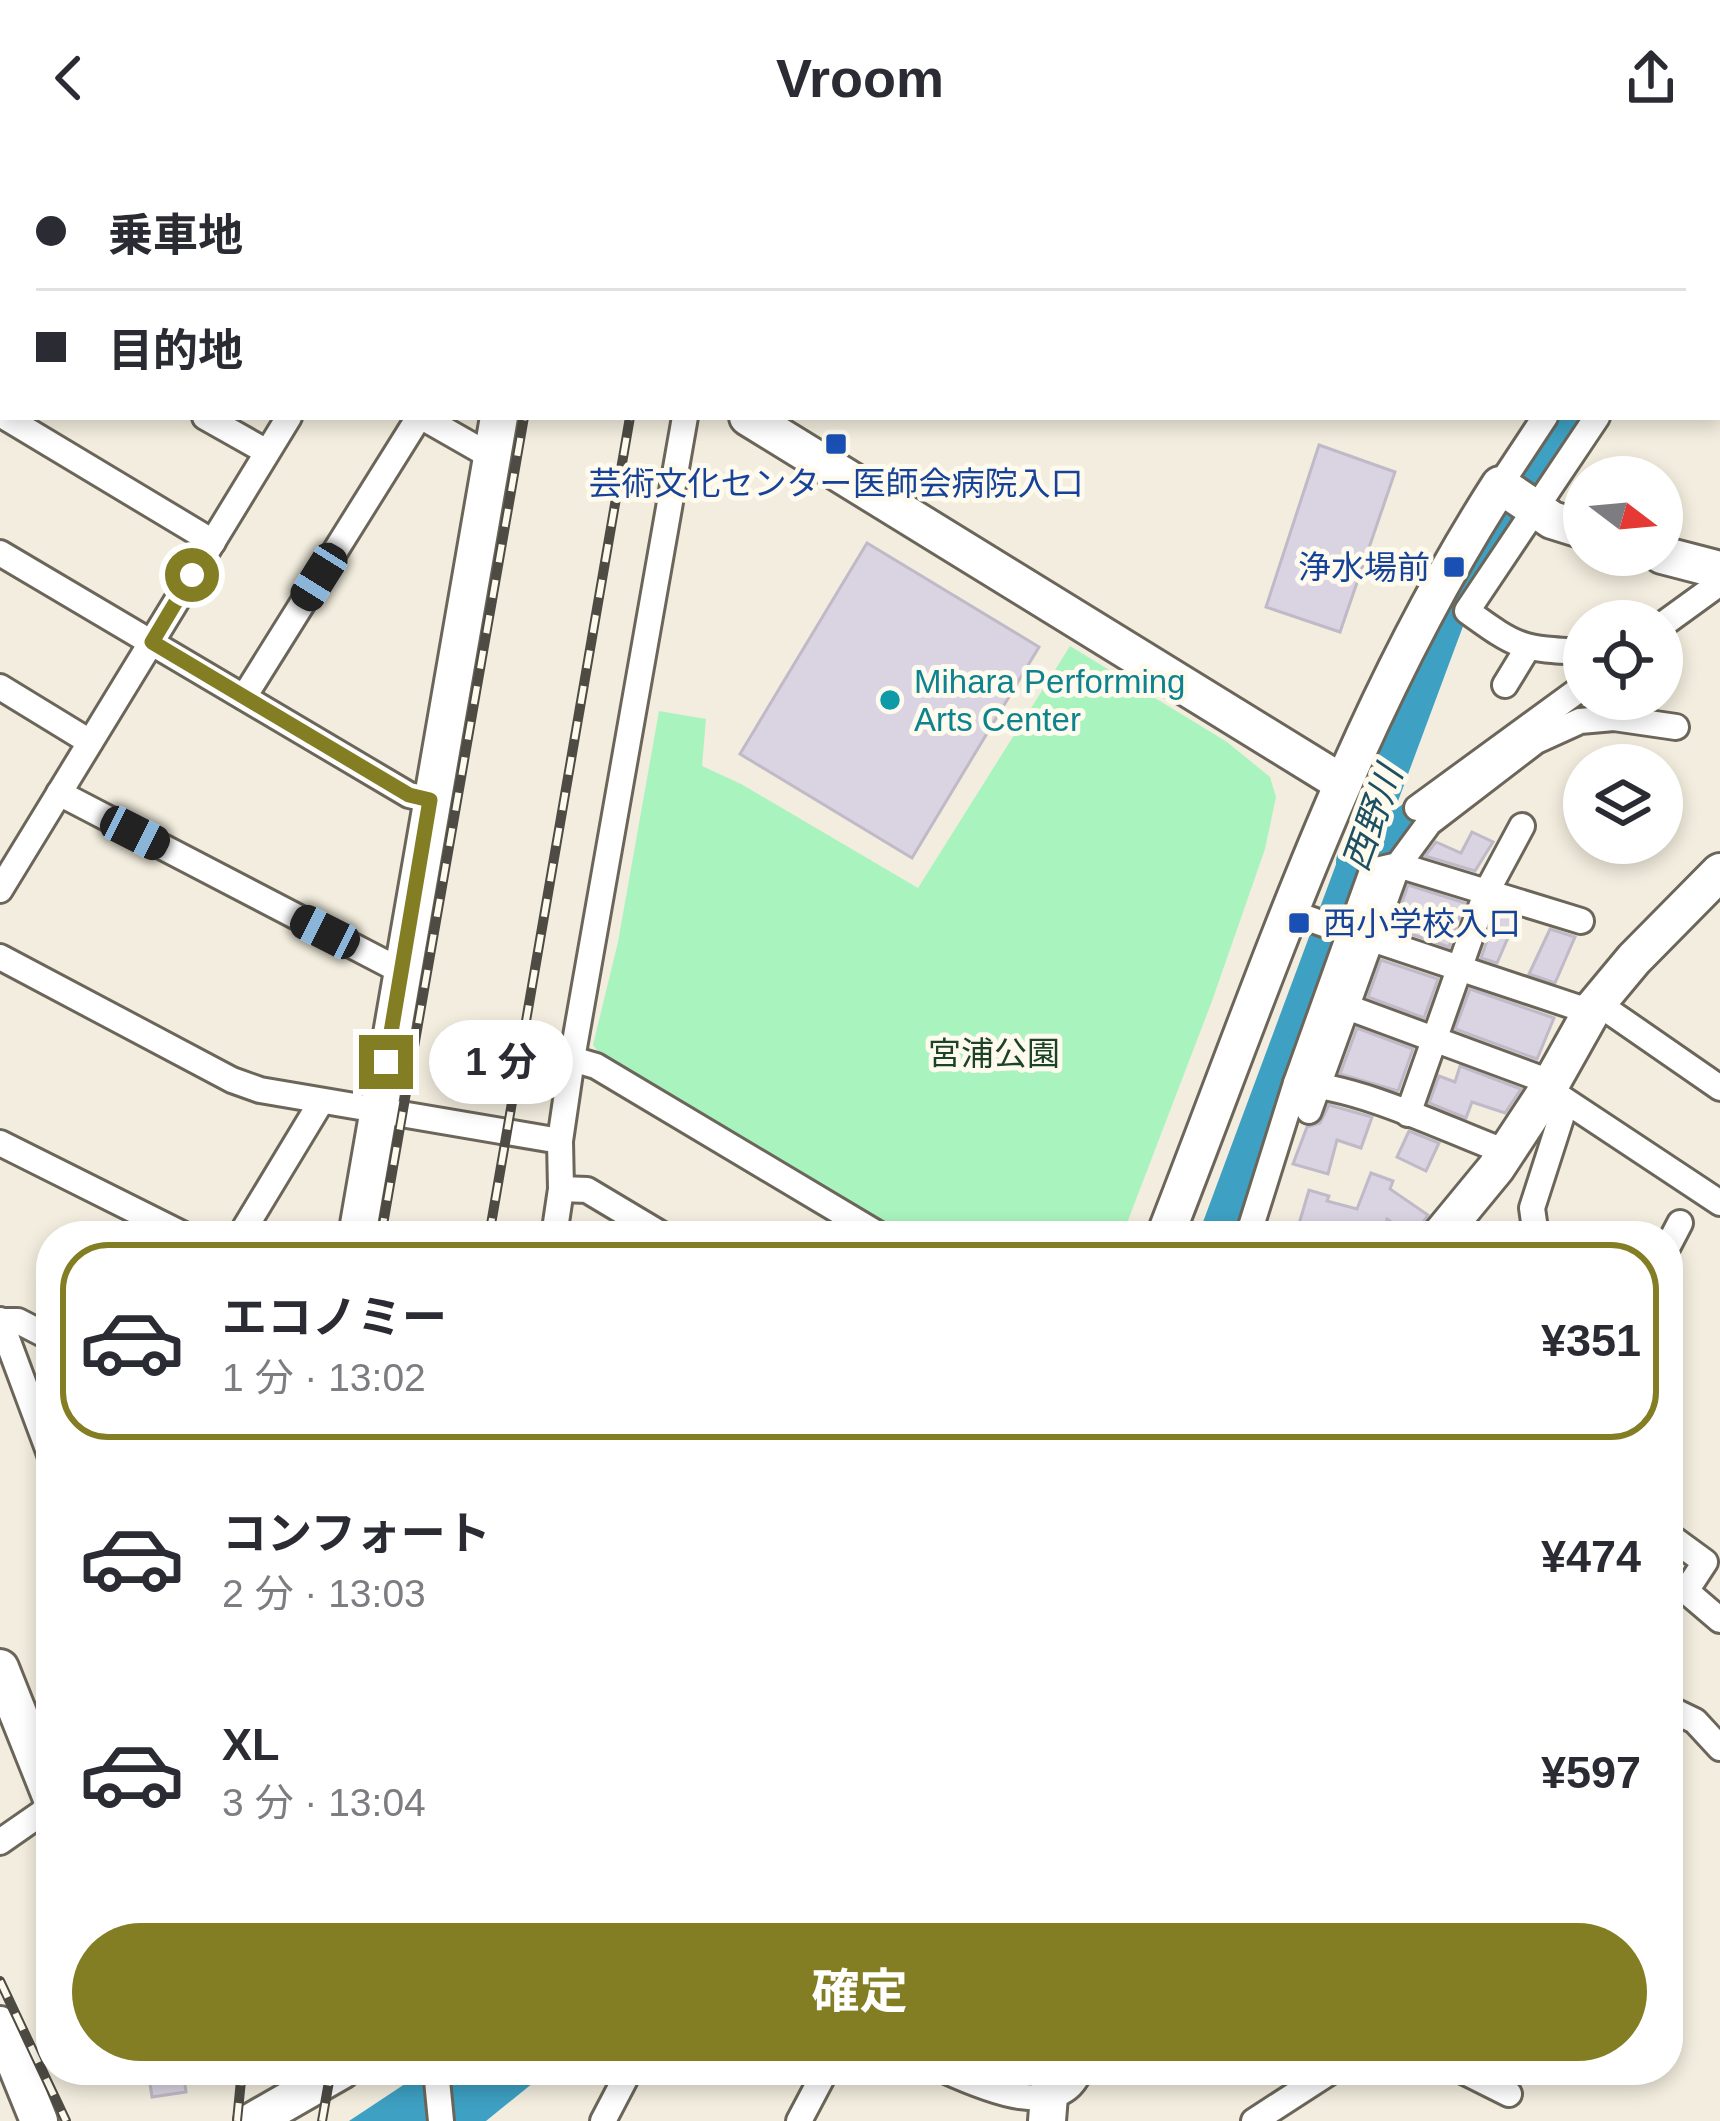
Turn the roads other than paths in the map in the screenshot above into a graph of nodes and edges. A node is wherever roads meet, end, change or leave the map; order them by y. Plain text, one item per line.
1 (10, 420) edge
2 (211, 420) edge
3 (287, 420) edge
4 (418, 420) edge
5 (425, 420) edge
6 (498, 420) edge
7 (684, 420) edge
8 (753, 420) edge
9 (1543, 420) edge
10 (1595, 420) edge
11 (267, 452) junction
12 (492, 458) junction
13 (1500, 485) junction
14 (1538, 508) junction
15 (1563, 523) edge
16 (213, 542) junction
17 (0, 553) edge
18 (1683, 560) edge
19 (1720, 570) edge
20 (1720, 583) edge
21 (1683, 610) edge
22 (152, 642) junction
23 (1527, 649) junction
24 (1563, 651) edge
25 (0, 686) edge
26 (1505, 686) dead end
27 (244, 697) junction
28 (1563, 701) edge
29 (1676, 727) dead end
30 (91, 742) junction
31 (1342, 782) junction
32 (59, 793) junction
33 (430, 800) junction
34 (1418, 808) dead end
35 (1522, 826) dead end
36 (1398, 865) junction
37 (1720, 872) edge
38 (0, 890) edge
39 (1486, 893) junction
40 (1304, 917) dead end
41 (1581, 921) dead end
42 (1359, 936) junction
43 (0, 957) edge
44 (1458, 968) junction
45 (401, 971) junction
46 (1347, 1007) junction
47 (1594, 1007) junction
48 (1434, 1042) junction
49 (572, 1059) junction
50 (1307, 1084) junction
51 (1720, 1088) edge
52 (1548, 1089) junction
53 (321, 1102) junction
54 (378, 1108) junction
55 (1309, 1111) dead end
56 (1408, 1114) junction
57 (560, 1141) junction
58 (0, 1143) edge
59 (1506, 1152) junction
60 (561, 1189) junction
61 (1720, 1203) edge
62 (156, 1221) edge
63 (249, 1221) edge
64 (359, 1221) edge
65 (556, 1221) edge
66 (639, 1221) edge
67 (856, 1221) edge
68 (1172, 1221) edge
69 (1254, 1221) edge
70 (1452, 1221) edge
71 (1534, 1221) edge
72 (0, 1321) edge
73 (36, 1330) edge
74 (36, 1417) edge
75 (1683, 1546) edge
76 (1720, 1620) edge
77 (0, 1669) edge
78 (1683, 1715) edge
79 (1720, 1748) edge
80 (36, 1759) edge
81 (36, 1816) edge
82 (0, 1842) edge
83 (0, 2025) edge
84 (316, 2085) edge
85 (437, 2085) edge
86 (622, 2085) edge
87 (818, 2085) edge
88 (978, 2085) edge
89 (1076, 2085) edge
90 (1310, 2085) edge
91 (1492, 2085) edge
92 (1510, 2094) dead end
93 (1049, 2099) edge
94 (39, 2121) edge
95 (253, 2121) edge
96 (441, 2121) edge
97 (603, 2121) edge
98 (799, 2121) edge
99 (1254, 2121) edge

1 - 16 street
2 - 11 street
3 - 11 street
4 - 27 street
5 - 12 street
6 - 12 street
7 - 49 street
8 - 31 street
9 - 13 street
10 - 14 street
11 - 16 street
12 - 33 street
13 - 14 street
13 - 31 street
14 - 15 street
14 - 23 street
16 - 22 street
17 - 22 street
18 - 19 street
20 - 21 street
22 - 27 street
22 - 30 street
23 - 24 street
23 - 26 street
25 - 30 street
27 - 33 street
28 - 34 street
29 - 36 street
30 - 32 street
31 - 68 street
32 - 38 street
32 - 45 street
33 - 45 street
35 - 39 street
36 - 39 street
36 - 42 street
37 - 47 street
39 - 41 street
39 - 44 street
40 - 42 street
42 - 44 street
42 - 46 street
42 - 50 street
43 - 53 street
44 - 47 street
44 - 48 street
45 - 54 street
46 - 48 street
46 - 50 street
47 - 51 street
47 - 52 street
48 - 52 street
48 - 56 street
49 - 57 street
49 - 67 street
50 - 55 street
50 - 56 street
50 - 69 street
52 - 59 street
52 - 61 street
52 - 71 street
53 - 54 street
53 - 63 street
54 - 57 street
54 - 64 street
56 - 59 street
57 - 60 street
58 - 62 street
59 - 70 street
60 - 65 street
60 - 66 street
72 - 73 street
72 - 74 street
75 - 76 street
77 - 80 street
78 - 79 street
81 - 82 street
83 - 94 street
84 - 95 street
85 - 96 street
86 - 97 street
87 - 98 street
88 - 93 street
89 - 93 street
90 - 99 street
91 - 92 street

